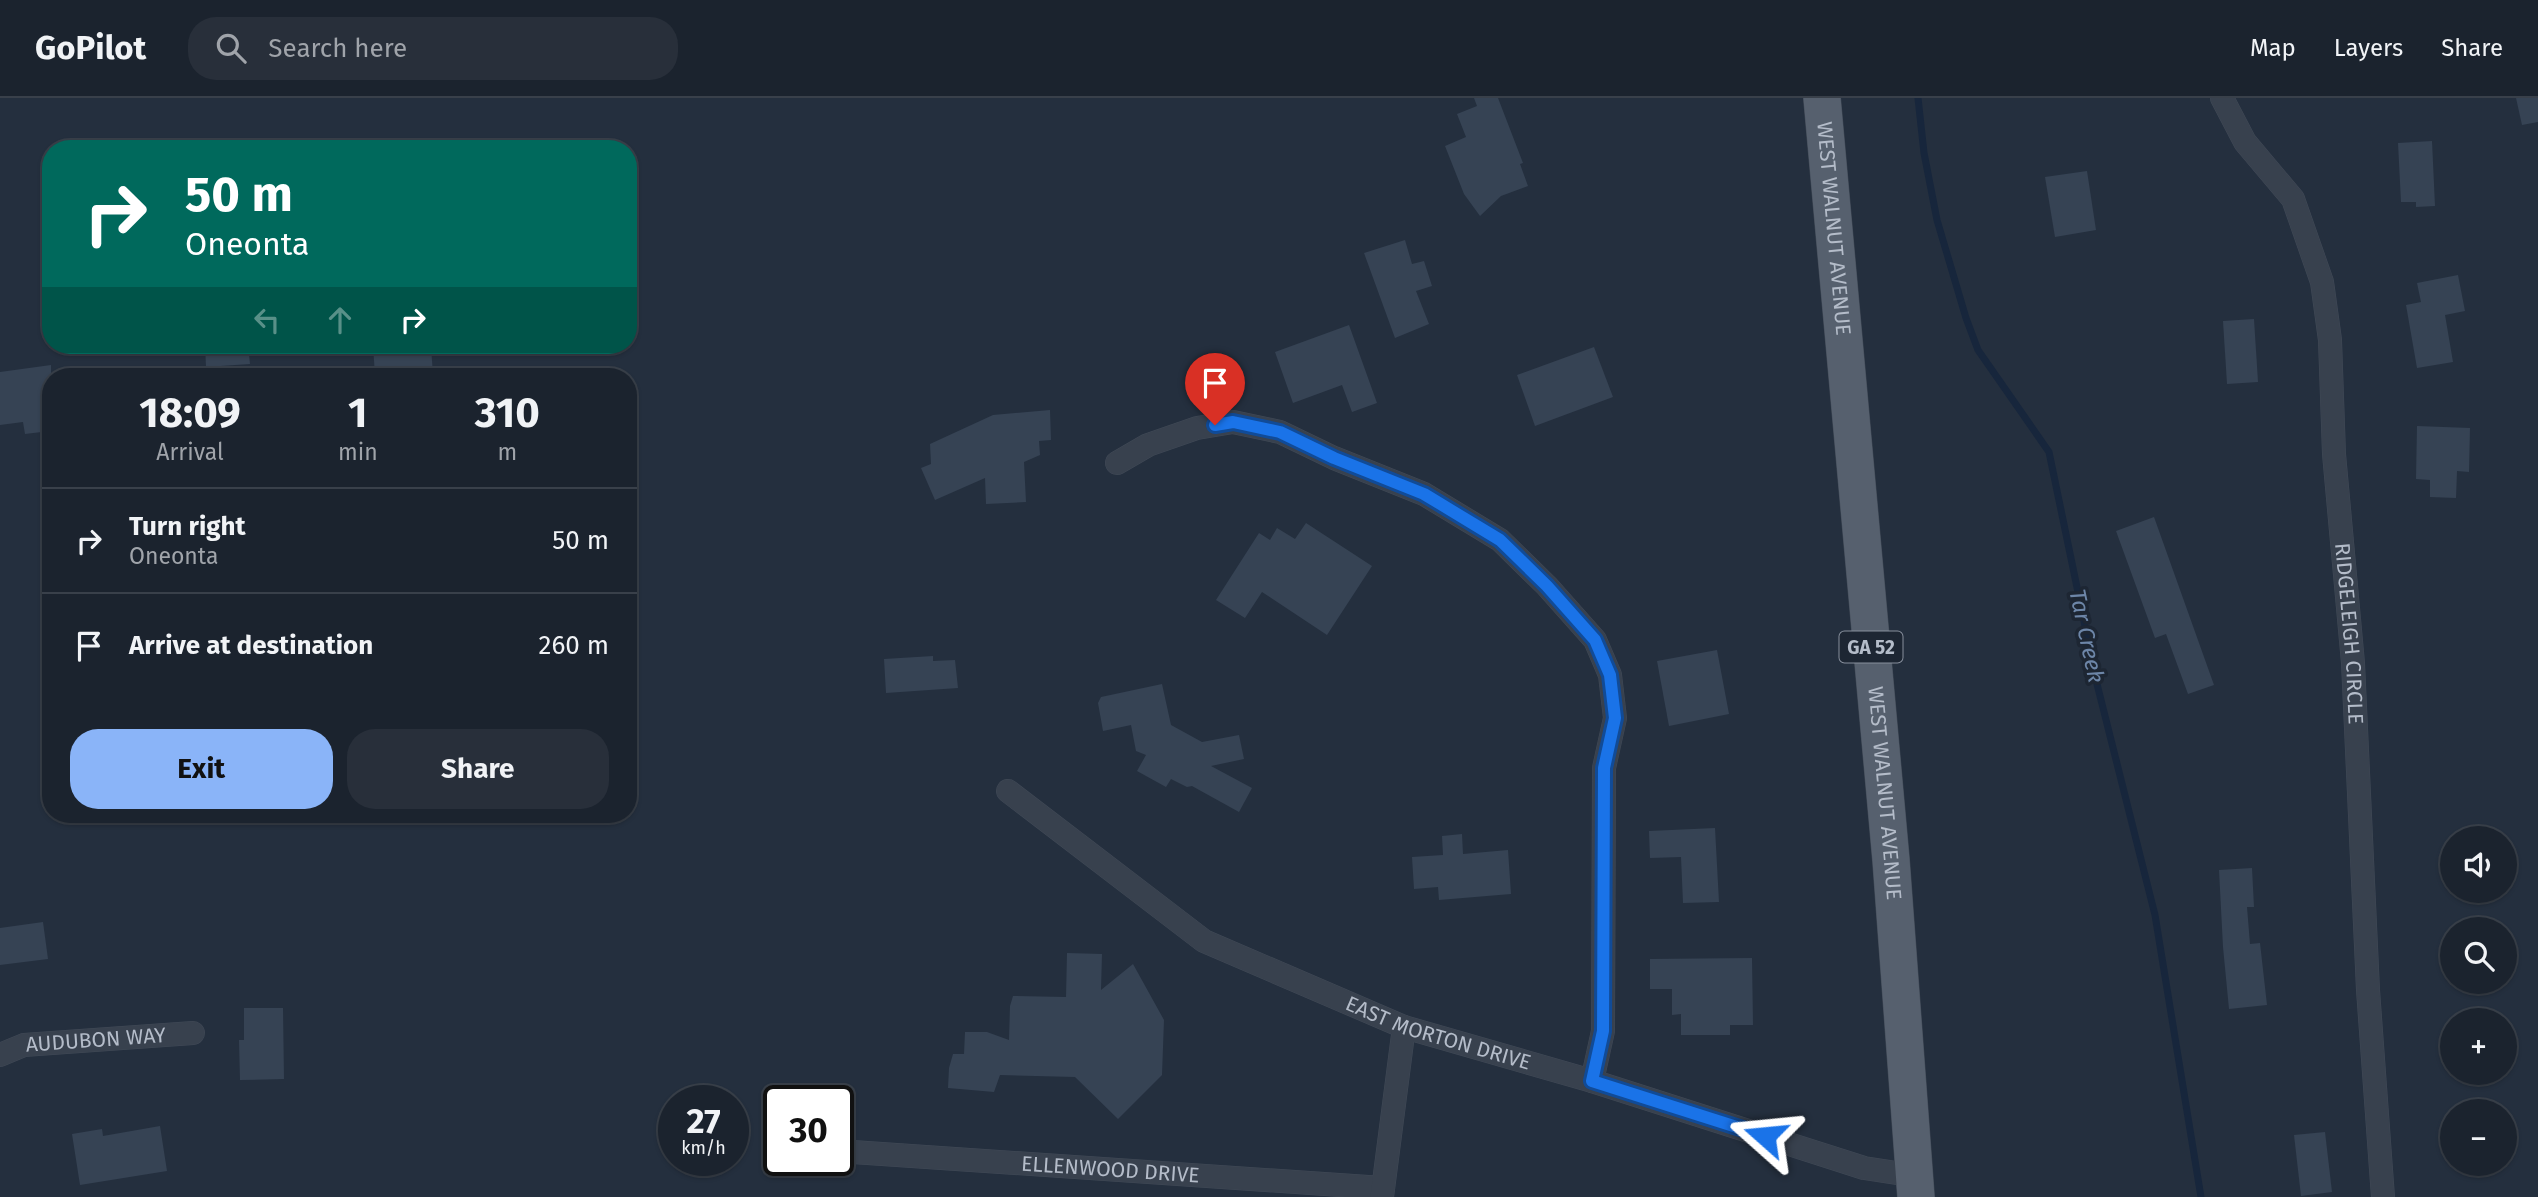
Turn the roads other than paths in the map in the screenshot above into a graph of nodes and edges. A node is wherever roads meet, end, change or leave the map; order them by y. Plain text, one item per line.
1 (1822, 98) edge
2 (2222, 98) edge
3 (1117, 463) dead end
4 (1008, 791) dead end
5 (1404, 1027) junction
6 (193, 1033) dead end
7 (0, 1055) edge
8 (1592, 1081) junction
9 (854, 1152) edge
10 (1916, 1186) edge
11 (1382, 1193) edge
12 (2383, 1197) edge

1 - 10 main road, WEST WALNUT AVENUE / GA 52
2 - 12 street, RIDGELEIGH CIRCLE
3 - 8 street
4 - 5 street, EAST MORTON DRIVE
5 - 8 street, EAST MORTON DRIVE
5 - 11 street
6 - 7 street, AUDUBON WAY
8 - 10 street, EAST MORTON DRIVE
9 - 11 street, ELLENWOOD DRIVE

